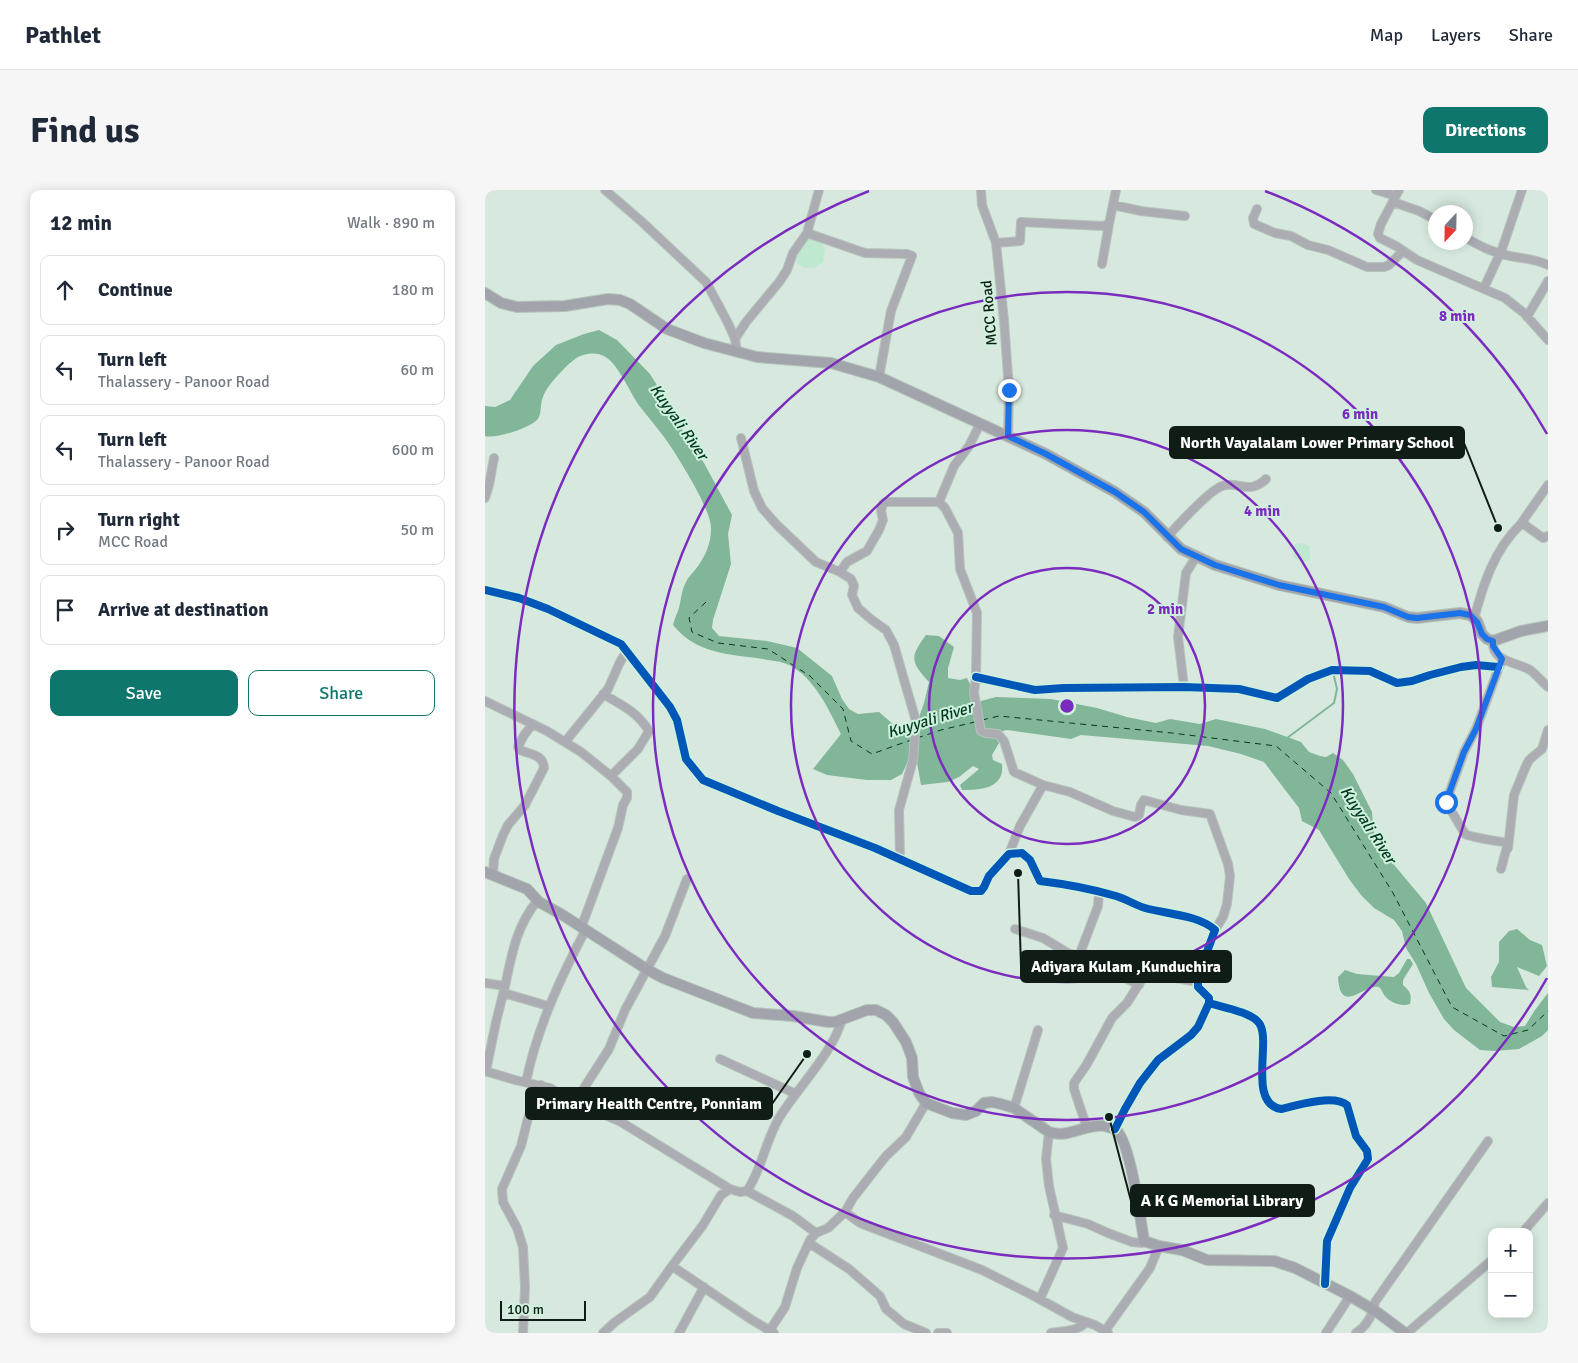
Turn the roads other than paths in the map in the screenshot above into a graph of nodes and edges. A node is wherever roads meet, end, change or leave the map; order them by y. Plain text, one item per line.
1 (605, 190) edge
2 (819, 190) edge
3 (981, 190) edge
4 (1117, 190) edge
5 (1376, 190) edge
6 (1522, 190) edge
7 (1396, 196) edge
8 (1113, 205) junction
9 (1257, 209) dead end
10 (1185, 216) dead end
11 (1428, 216) edge
12 (1109, 224) junction
13 (807, 233) junction
14 (996, 243) junction
15 (1473, 243) edge
16 (1403, 251) junction
17 (1500, 253) junction
18 (1102, 264) dead end
19 (1548, 265) edge
20 (1548, 281) edge
21 (1484, 288) junction
22 (485, 293) edge
23 (1527, 317) junction
24 (735, 339) junction
25 (1548, 340) edge
26 (737, 352) junction
27 (879, 377) junction
28 (981, 424) junction
29 (1008, 436) junction
30 (741, 438) dead end
31 (494, 458) dead end
32 (1265, 479) dead end
33 (1548, 485) edge
34 (485, 498) edge
35 (939, 502) junction
36 (1520, 525) junction
37 (1548, 536) edge
38 (1167, 537) junction
39 (1195, 557) junction
40 (840, 572) junction
41 (485, 590) edge
42 (1474, 619) junction
43 (1548, 626) edge
44 (1493, 641) junction
45 (627, 651) junction
46 (1502, 659) junction
47 (1498, 667) junction
48 (976, 677) junction
49 (1184, 687) junction
50 (1548, 687) edge
51 (603, 694) junction
52 (485, 701) edge
53 (533, 724) junction
54 (1548, 730) edge
55 (565, 742) junction
56 (611, 776) junction
57 (1043, 785) junction
58 (1508, 844) junction
59 (1009, 854) junction
60 (1507, 858) dead end
61 (900, 859) junction
62 (1501, 869) dead end
63 (489, 873) edge
64 (687, 879) dead end
65 (1099, 892) junction
66 (537, 901) junction
67 (583, 929) junction
68 (1015, 929) dead end
69 (1215, 930) junction
70 (1079, 956) junction
71 (647, 970) junction
72 (1198, 982) junction
73 (485, 983) edge
74 (1139, 985) junction
75 (504, 989) junction
76 (1209, 1003) junction
77 (548, 1006) junction
78 (843, 1019) junction
79 (1038, 1030) dead end
80 (720, 1059) dead end
81 (486, 1071) edge
82 (526, 1082) junction
83 (541, 1085) junction
84 (796, 1094) junction
85 (575, 1102) junction
86 (926, 1103) junction
87 (1014, 1108) junction
88 (1087, 1128) junction
89 (1115, 1129) junction
90 (1049, 1132) junction
91 (1489, 1141) dead end
92 (730, 1189) junction
93 (747, 1191) junction
94 (1548, 1203) edge
95 (845, 1212) junction
96 (1055, 1215) junction
97 (1526, 1228) edge
98 (817, 1233) junction
99 (1144, 1241) junction
100 (809, 1243) junction
101 (1159, 1246) junction
102 (1488, 1263) edge
103 (672, 1266) junction
104 (1325, 1284) junction
105 (704, 1287) junction
106 (1350, 1296) junction
107 (1040, 1299) junction
108 (1374, 1311) junction
109 (1087, 1322) junction
110 (771, 1332) edge
111 (1107, 1332) edge
112 (523, 1333) edge
113 (603, 1333) edge
114 (679, 1333) edge
115 (926, 1333) edge
116 (938, 1333) edge
117 (947, 1333) edge
118 (1051, 1333) edge
119 (1326, 1333) edge
120 (1356, 1333) edge
121 (1406, 1333) edge

1 - 24 street
2 - 13 street
3 - 14 street, MCC Road
4 - 8 street
5 - 7 street
6 - 17 street
7 - 11 street
7 - 16 street
8 - 10 street
8 - 12 street
9 - 16 street
12 - 14 street
12 - 18 street
13 - 24 street
13 - 27 street
14 - 29 street, MCC Road
15 - 17 street
16 - 21 street
17 - 19 street
17 - 21 street
20 - 23 street
21 - 23 street
22 - 26 main road
23 - 25 street
24 - 26 street
26 - 27 main road
27 - 28 main road
28 - 29 main road
28 - 35 street
29 - 38 main road
30 - 40 street
31 - 34 street
32 - 38 street
33 - 36 street
35 - 40 street
35 - 48 street
36 - 37 street
36 - 42 street
38 - 39 main road
39 - 42 main road
39 - 49 street
40 - 61 street
41 - 45 street
42 - 44 main road
43 - 44 main road
44 - 46 street
45 - 51 street
45 - 61 street
46 - 47 street
46 - 50 street
47 - 49 street
47 - 58 street
48 - 49 street
48 - 57 street
51 - 55 street
51 - 56 street
52 - 53 street
53 - 55 street
53 - 63 street
54 - 58 street
55 - 56 street
56 - 67 street
57 - 59 street
57 - 69 street
58 - 60 street
58 - 62 street
59 - 61 street
59 - 65 street
63 - 66 main road
64 - 71 street
65 - 69 street
65 - 70 street
66 - 67 main road
66 - 75 street
67 - 71 main road
67 - 77 street
68 - 70 street
69 - 72 street
70 - 74 street
71 - 78 main road
71 - 85 street
72 - 74 street
72 - 76 street
73 - 75 street
74 - 88 street
75 - 77 street
75 - 81 street
76 - 89 street
76 - 104 street
77 - 82 street
78 - 84 street
78 - 86 main road
79 - 87 street
80 - 84 street
81 - 82 street
82 - 83 street
83 - 85 street
83 - 112 street
84 - 93 street
85 - 92 street
86 - 87 main road
86 - 95 street
87 - 90 main road
88 - 89 main road
88 - 90 main road
89 - 99 main road
90 - 96 street
91 - 108 street
92 - 93 street
92 - 103 street
93 - 98 street
94 - 97 street
95 - 98 street
95 - 107 street
96 - 99 street
96 - 107 street
98 - 100 street
99 - 101 main road
100 - 110 street
100 - 115 street
101 - 104 main road
101 - 111 street
102 - 121 street
103 - 105 street
103 - 113 street
104 - 106 main road
105 - 110 street
105 - 114 street
106 - 108 main road
106 - 119 street
107 - 109 street
108 - 120 street
108 - 121 main road
109 - 111 street
109 - 118 street
116 - 117 street

